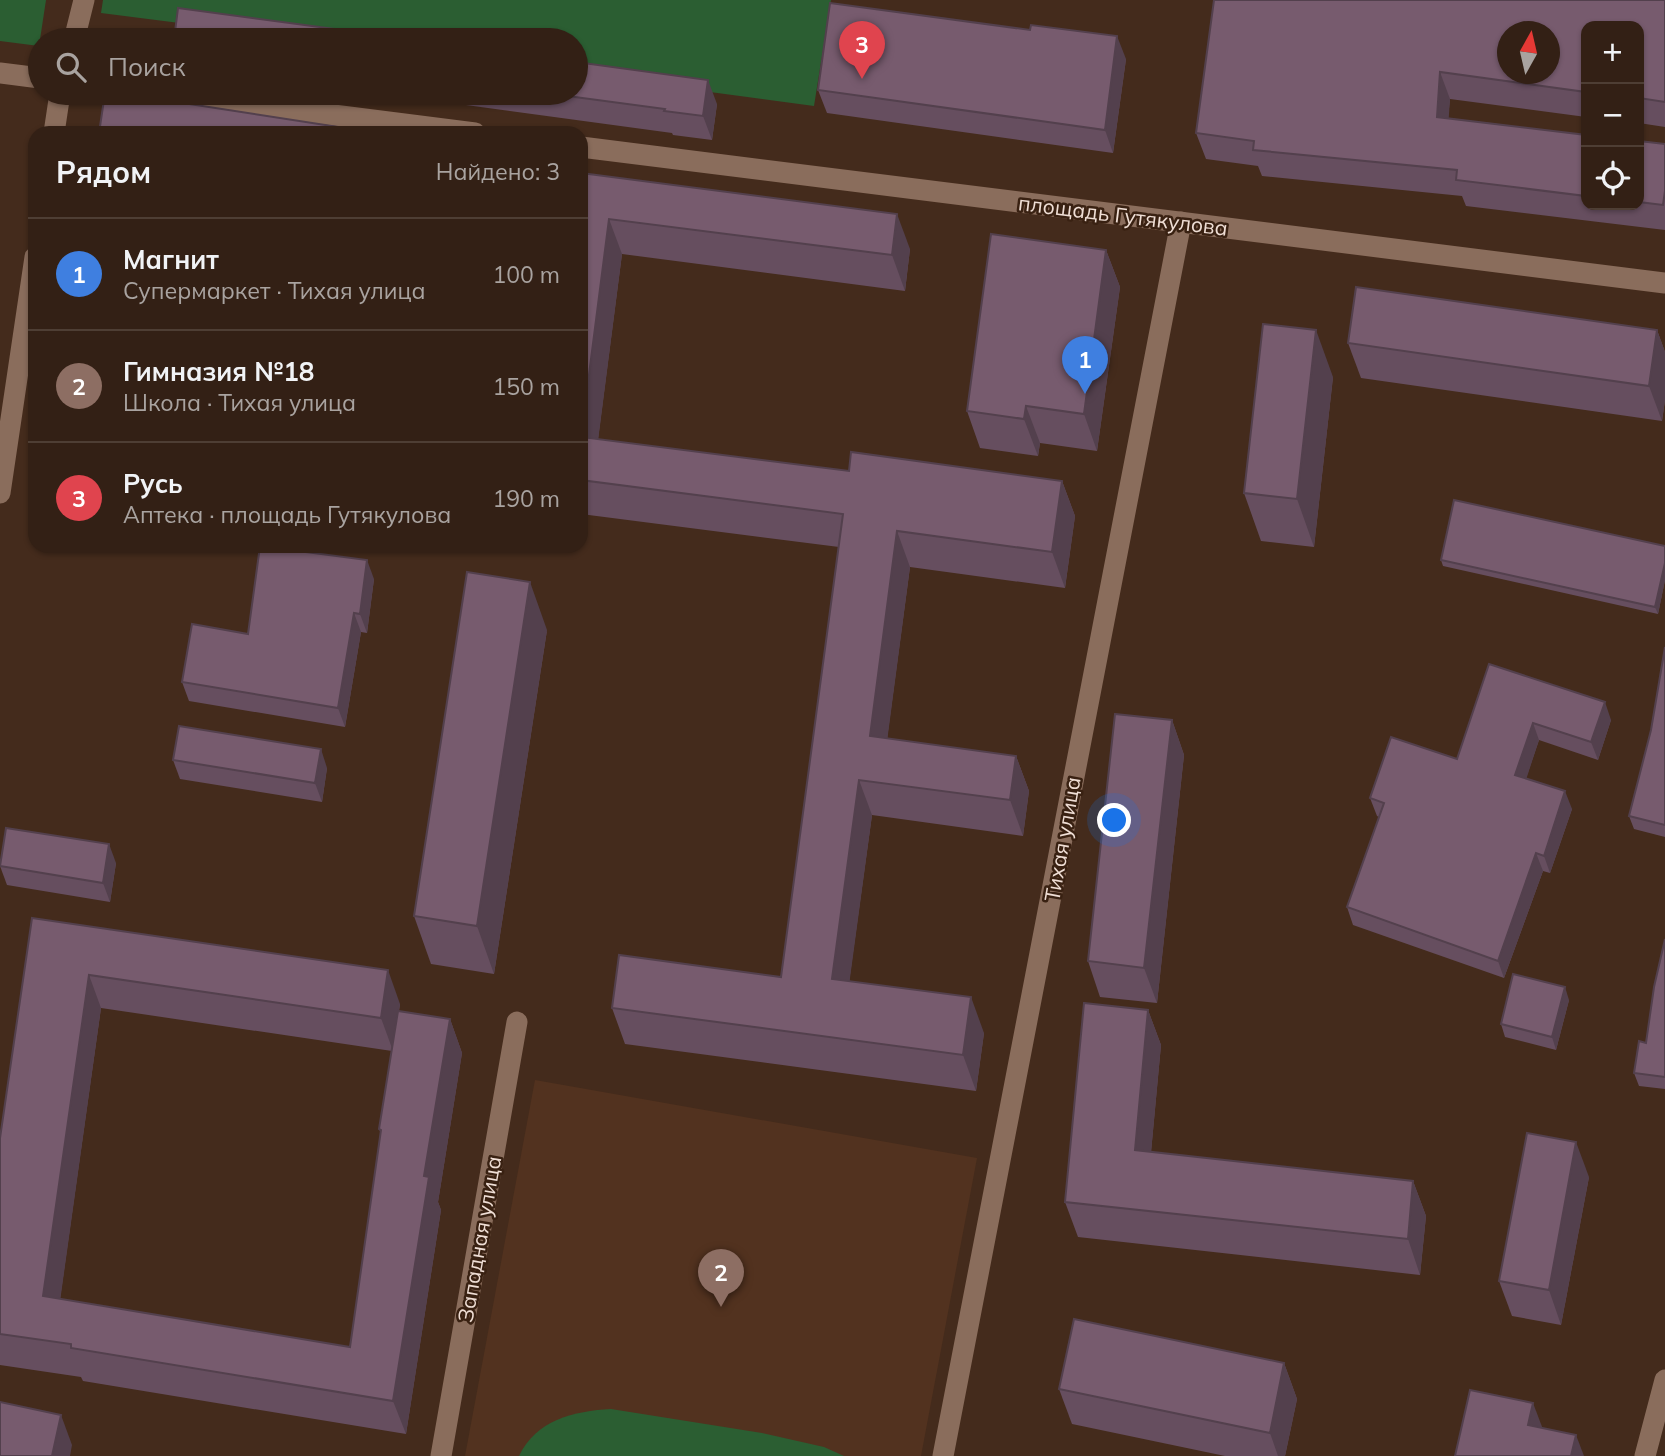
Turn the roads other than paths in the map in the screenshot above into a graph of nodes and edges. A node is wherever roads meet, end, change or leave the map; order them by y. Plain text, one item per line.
1 (84, 0) edge
2 (77, 28) edge
3 (0, 73) edge
4 (28, 76) edge
5 (58, 105) edge
6 (256, 105) edge
7 (55, 126) edge
8 (420, 126) edge
9 (588, 148) edge
10 (1181, 222) junction
11 (1665, 283) edge
12 (28, 304) edge
13 (0, 494) edge
14 (517, 1022) dead end
15 (1665, 1380) edge
16 (1662, 1404) edge
17 (441, 1456) edge
18 (943, 1456) edge
19 (1645, 1456) edge

1 - 2 street
3 - 4 street
5 - 7 street
6 - 8 street
9 - 10 street, площадь Гутякулова
10 - 11 street, площадь Гутякулова
10 - 18 street, Тихая улица
12 - 13 street
14 - 17 street, Западная улица
15 - 16 street
16 - 19 street

